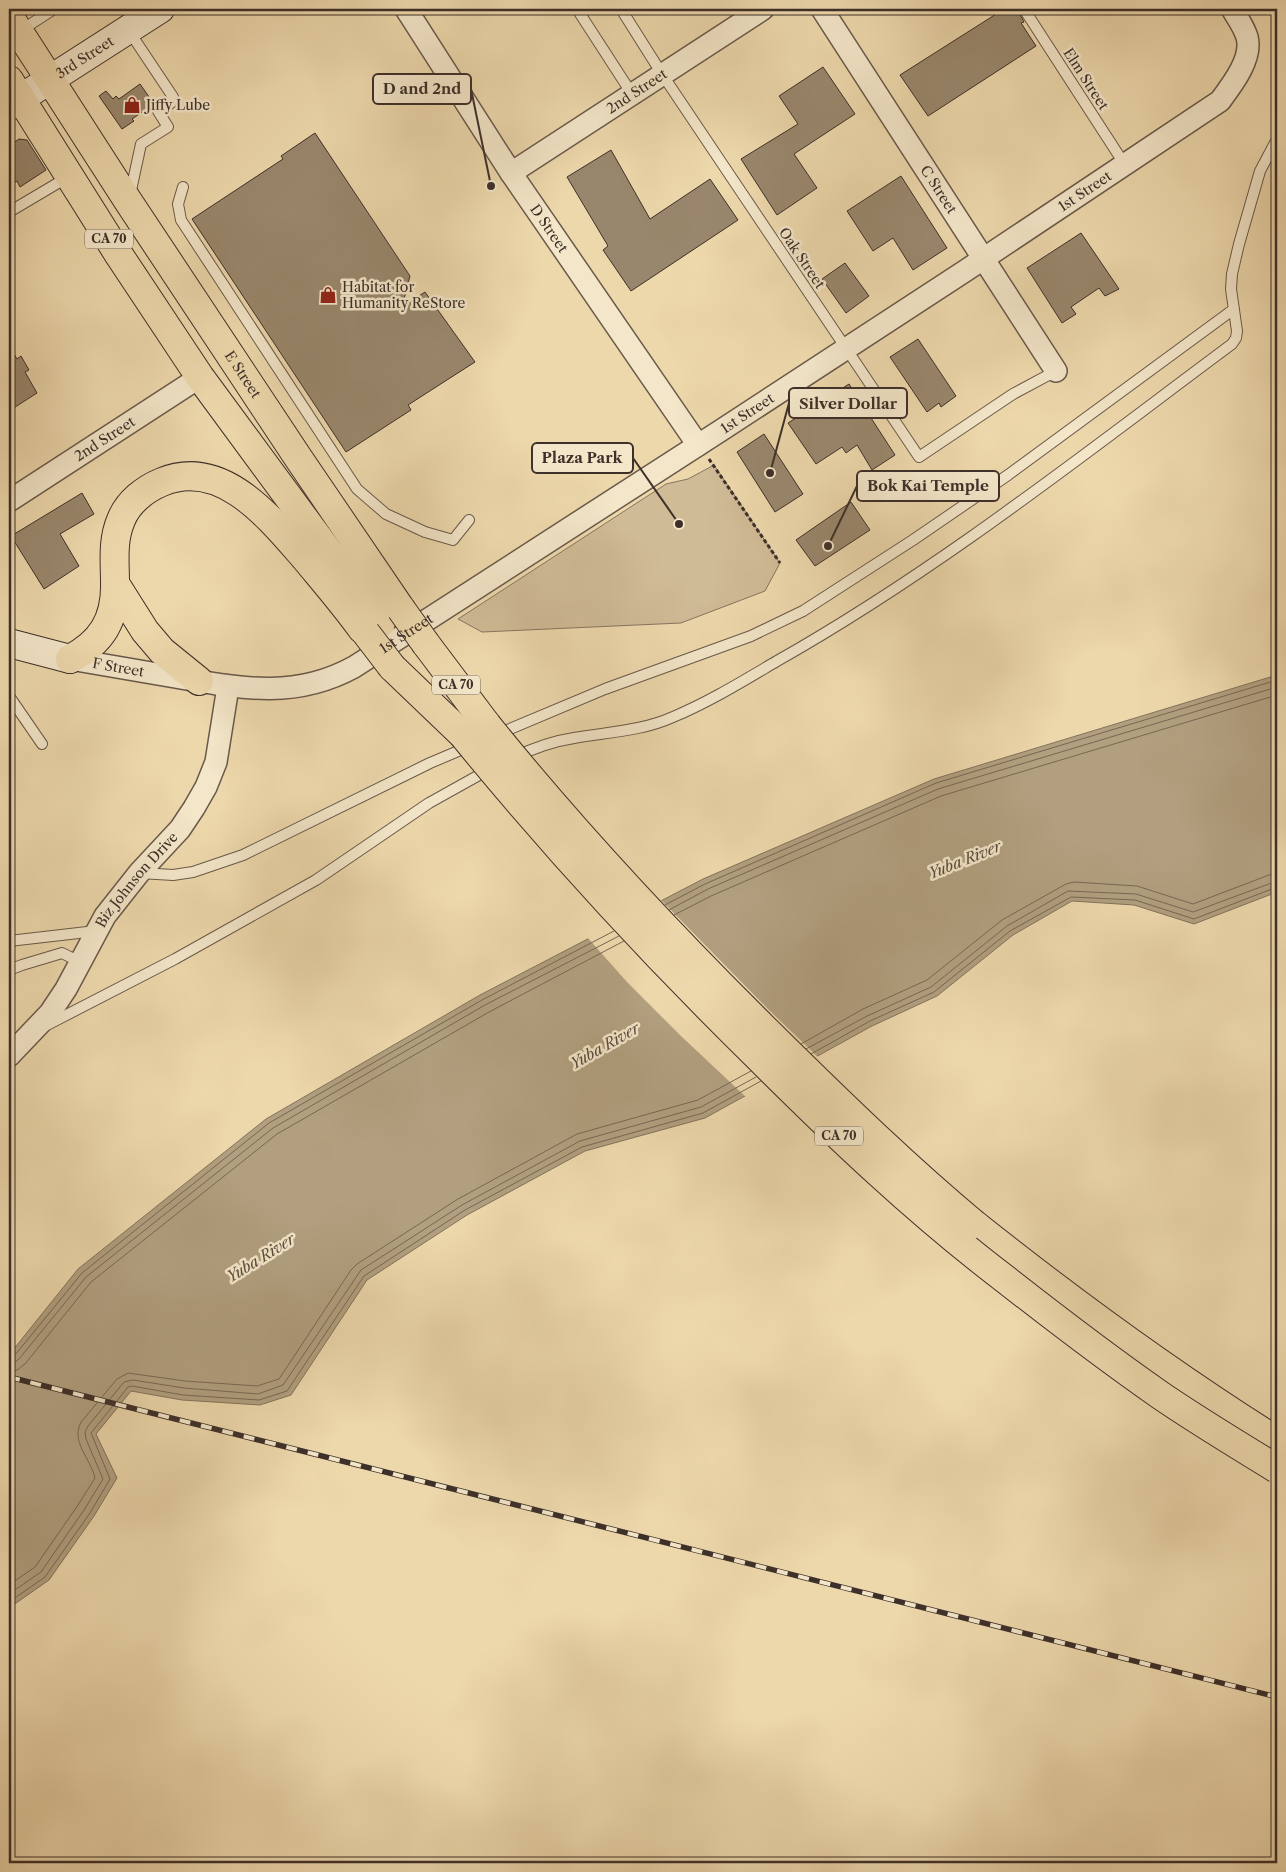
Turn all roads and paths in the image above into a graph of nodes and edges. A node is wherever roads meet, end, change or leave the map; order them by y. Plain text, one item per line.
1 (54, 9) edge
2 (160, 9) edge
3 (406, 9) edge
4 (576, 9) edge
5 (621, 9) edge
6 (763, 9) edge
7 (822, 9) edge
8 (1024, 9) edge
9 (1232, 9) edge
10 (14, 24) edge
11 (128, 30) junction
12 (662, 74) junction
13 (51, 80) junction
14 (632, 94) junction
15 (13, 95) edge
16 (1277, 139) edge
17 (1125, 165) junction
18 (511, 173) junction
19 (69, 177) junction
20 (183, 187) dead end
21 (128, 201) junction
22 (9, 212) edge
23 (983, 260) junction
24 (1234, 309) junction
25 (846, 348) junction
26 (1056, 370) joint
27 (200, 377) junction
28 (698, 445) junction
29 (9, 502) edge
30 (468, 520) dead end
31 (780, 563) dead end
32 (116, 585) junction
33 (383, 622) junction
34 (9, 643) edge
35 (70, 659) junction
36 (199, 682) junction
37 (228, 687) junction
38 (9, 696) edge
39 (475, 730) junction
40 (42, 744) dead end
41 (139, 873) junction
42 (96, 931) junction
43 (9, 941) edge
44 (80, 962) junction
45 (9, 970) edge
46 (34, 1031) junction
47 (9, 1056) edge
48 (1277, 1441) edge
49 (1277, 1469) edge

1 - 10 lane
2 - 11 street, 3rd Street
3 - 18 street, D Street
4 - 14 lane
5 - 12 lane, Oak Street
6 - 12 street, 2nd Street
7 - 23 street, C Street
8 - 17 lane, Elm Street
9 - 17 street, 1st Street
10 - 13 highway, E Street / CA 70
11 - 13 street, 3rd Street
11 - 21 lane
12 - 14 street, 2nd Street
12 - 25 lane, Oak Street
13 - 15 street, 3rd Street
13 - 21 highway, E Street / CA 70
14 - 18 street, 2nd Street
15 - 19 highway, E Street / CA 70
16 - 24 lane
17 - 23 street, 1st Street
18 - 28 street, D Street
19 - 22 lane
19 - 27 highway, E Street / CA 70
20 - 30 lane
21 - 33 highway, E Street / CA 70
23 - 25 street, 1st Street
23 - 26 street, C Street
24 - 41 lane
24 - 46 lane
25 - 26 lane, Oak Street
25 - 28 street, 1st Street
27 - 29 street, 2nd Street
27 - 33 highway, E Street / CA 70
28 - 31 path
28 - 37 street, 1st Street
32 - 33 highway
32 - 35 highway
32 - 36 highway
33 - 39 highway, E Street / CA 70
34 - 35 street, F Street
35 - 36 street, F Street
36 - 37 street, F Street
37 - 41 street, Biz Johnson Drive
38 - 40 lane
39 - 48 highway, CA 70, bridge
39 - 49 highway, CA 70, bridge
41 - 42 street, Biz Johnson Drive
42 - 43 lane
42 - 44 street, Biz Johnson Drive
44 - 45 lane
44 - 46 street, Biz Johnson Drive
46 - 47 street, Biz Johnson Drive

